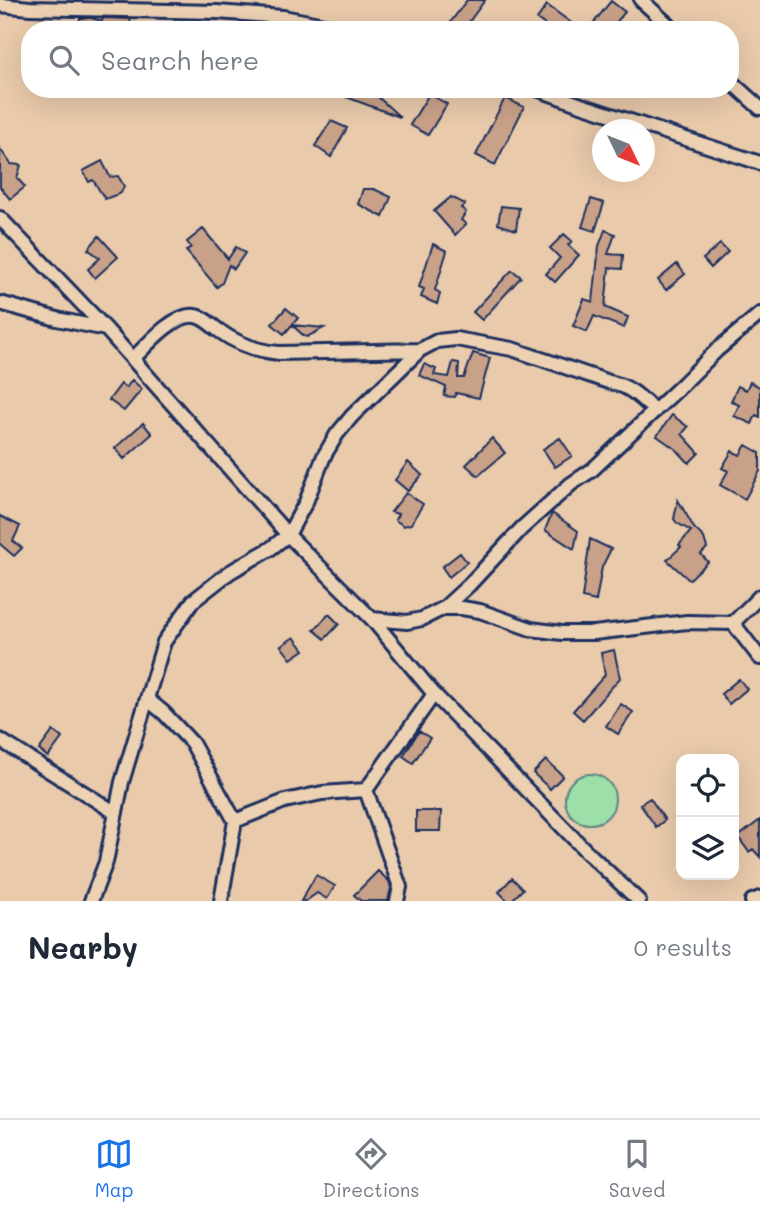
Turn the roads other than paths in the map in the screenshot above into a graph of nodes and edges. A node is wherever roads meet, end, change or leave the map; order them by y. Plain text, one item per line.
1 (641, 0) edge
2 (0, 5) edge
3 (303, 21) edge
4 (664, 21) edge
5 (739, 89) edge
6 (562, 98) edge
7 (760, 108) edge
8 (760, 163) edge
9 (0, 218) edge
10 (0, 303) edge
11 (760, 314) edge
12 (106, 329) junction
13 (420, 350) junction
14 (133, 359) junction
15 (655, 411) junction
16 (288, 535) junction
17 (760, 596) edge
18 (444, 608) junction
19 (372, 619) junction
20 (733, 623) junction
21 (760, 658) edge
22 (434, 694) junction
23 (147, 699) junction
24 (0, 740) edge
25 (366, 790) junction
26 (116, 813) junction
27 (235, 821) junction
28 (760, 898) edge
29 (92, 901) edge
30 (221, 901) edge
31 (397, 901) edge
32 (639, 901) edge
33 (752, 901) edge

1 - 4 street
2 - 3 street
5 - 7 street
6 - 8 street
9 - 12 street
10 - 12 street
11 - 15 street
12 - 14 street
13 - 14 street
13 - 15 street
13 - 16 street
14 - 16 street
15 - 18 street
16 - 19 street
16 - 23 street
17 - 20 street
18 - 19 street
18 - 20 street
19 - 22 street
20 - 21 street
22 - 25 street
22 - 32 street
23 - 26 street
23 - 27 street
24 - 26 street
25 - 27 street
25 - 31 street
26 - 29 street
27 - 30 street
28 - 33 street

